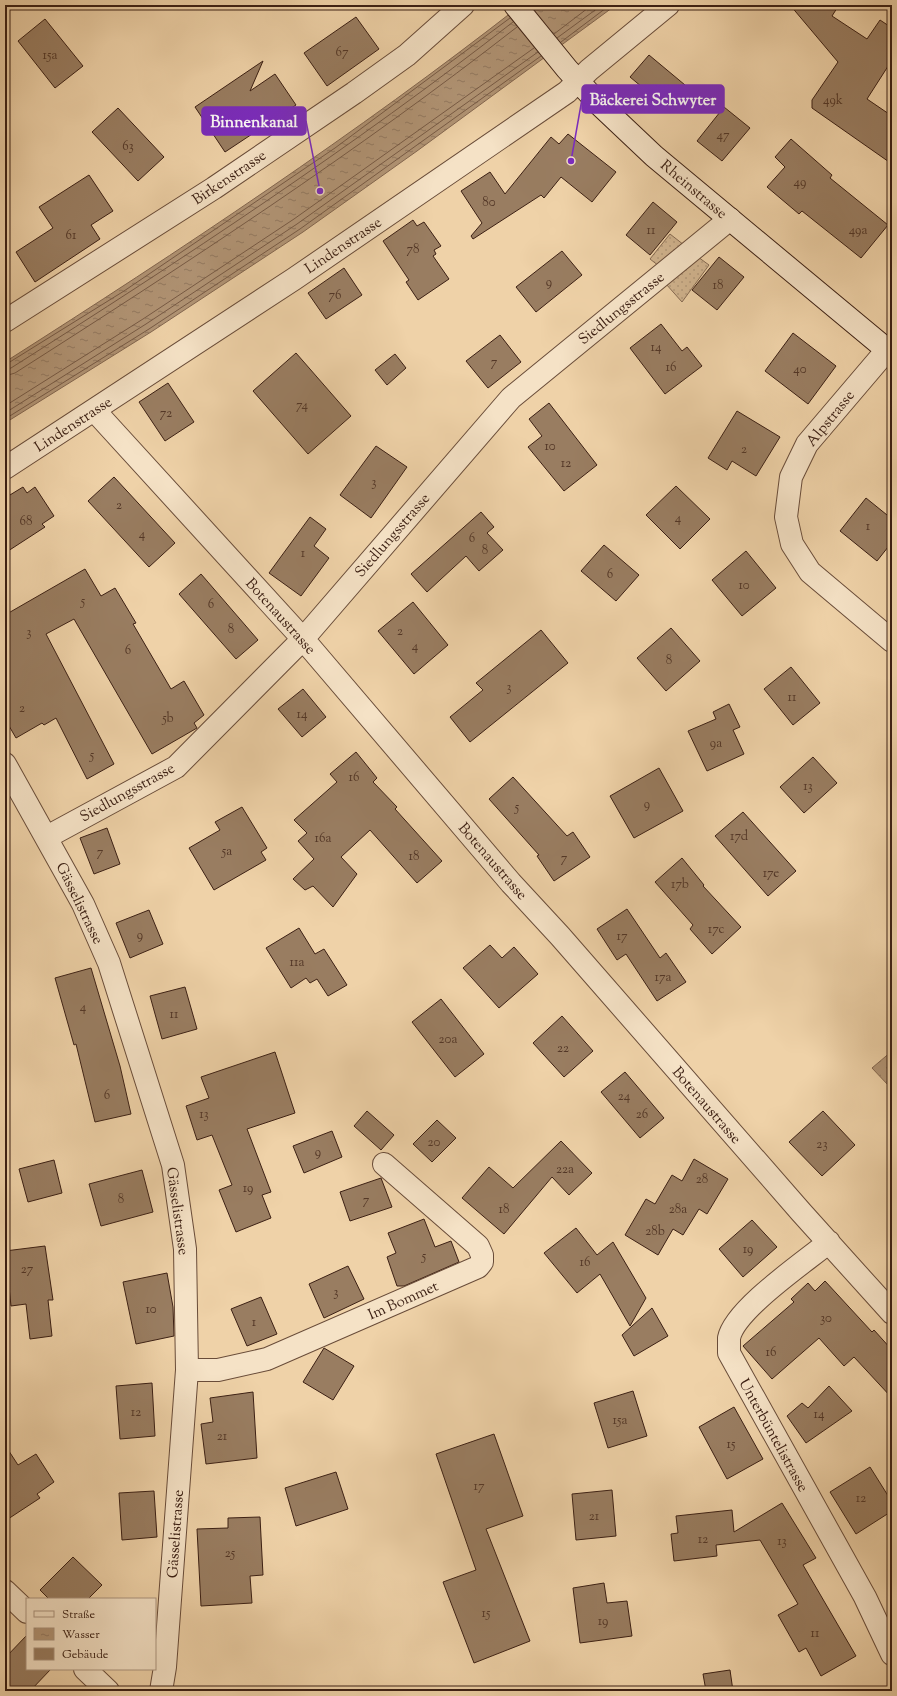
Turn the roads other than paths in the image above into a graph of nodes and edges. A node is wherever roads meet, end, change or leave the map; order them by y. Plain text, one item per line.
1 (463, 5) edge
2 (515, 5) edge
3 (668, 5) edge
4 (573, 75) junction
5 (730, 219) junction
6 (5, 321) edge
7 (889, 352) edge
8 (94, 410) junction
9 (5, 468) edge
10 (303, 639) junction
11 (892, 641) edge
12 (5, 764) edge
13 (46, 836) junction
14 (384, 1164) dead end
15 (829, 1242) junction
16 (892, 1313) edge
17 (187, 1370) junction
18 (5, 1591) edge
19 (26, 1611) edge
20 (892, 1654) edge
21 (86, 1670) edge
22 (108, 1691) edge
23 (161, 1691) edge

1 - 6 street, Birkenstrasse
2 - 4 street, Rheinstrasse
3 - 4 street, Lindenstrasse
4 - 5 street, Rheinstrasse
4 - 8 street, Lindenstrasse
5 - 7 street, Rheinstrasse
5 - 10 street, Siedlungsstrasse
7 - 11 street, Alpstrasse
8 - 9 street, Lindenstrasse
8 - 10 street, Botenaustrasse
10 - 13 street, Siedlungsstrasse
10 - 15 street, Botenaustrasse
12 - 13 street, Gässelistrasse
13 - 17 street, Gässelistrasse
14 - 17 street, Im Bommet
15 - 16 street, Botenaustrasse
15 - 20 street, Unterbüntelistrasse
17 - 23 street, Gässelistrasse
18 - 19 street
21 - 22 street

